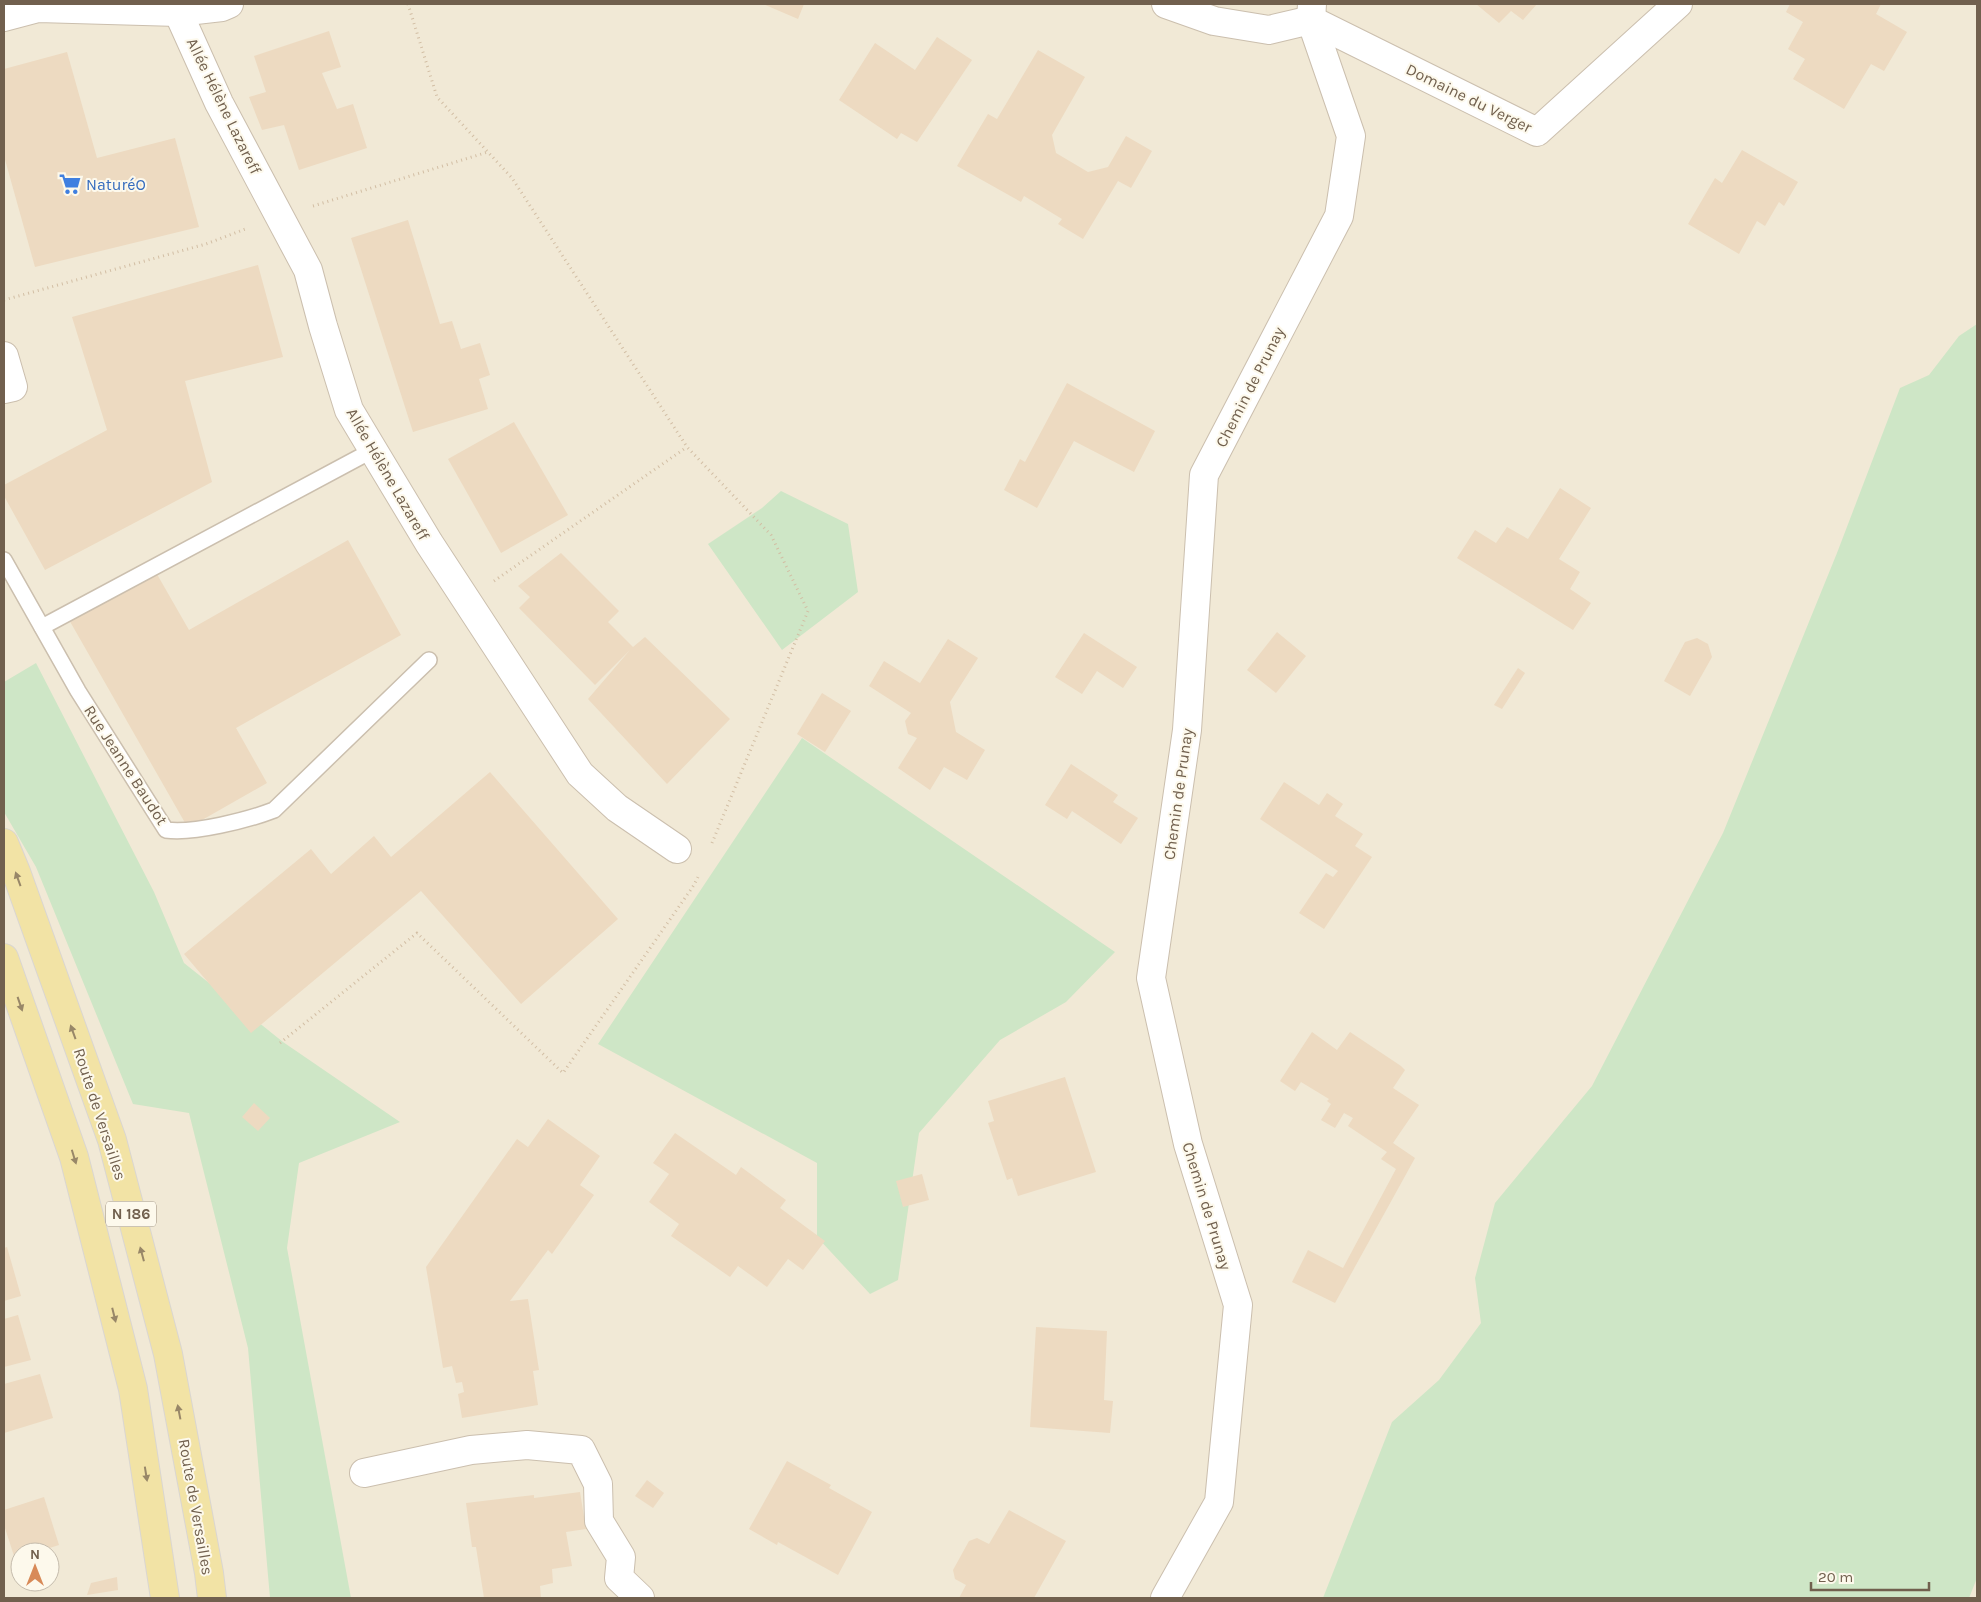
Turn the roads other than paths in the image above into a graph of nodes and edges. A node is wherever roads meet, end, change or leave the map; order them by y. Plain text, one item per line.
1 (229, 4) edge
2 (1166, 4) edge
3 (1678, 4) edge
4 (178, 12) junction
5 (1312, 12) edge
6 (4, 18) edge
7 (4, 356) edge
8 (4, 389) edge
9 (373, 450) junction
10 (4, 560) edge
11 (42, 628) junction
12 (429, 660) dead end
13 (4, 844) edge
14 (677, 850) dead end
15 (4, 958) edge
16 (364, 1472) dead end
17 (165, 1598) edge
18 (212, 1598) edge
19 (640, 1598) edge
20 (1165, 1598) edge

1 - 4 street
2 - 5 street
3 - 5 street, Domaine du Verger
4 - 6 street
4 - 9 street, Allée Hélène Lazareff
5 - 20 street, Chemin de Prunay
7 - 8 street
9 - 11 lane
9 - 14 street, Allée Hélène Lazareff
10 - 11 lane, Rue Jeanne Baudot
11 - 12 lane, Rue Jeanne Baudot
18 -> 13 main road, Route de Versailles / N 186
15 -> 17 main road, N 186
16 - 19 street

